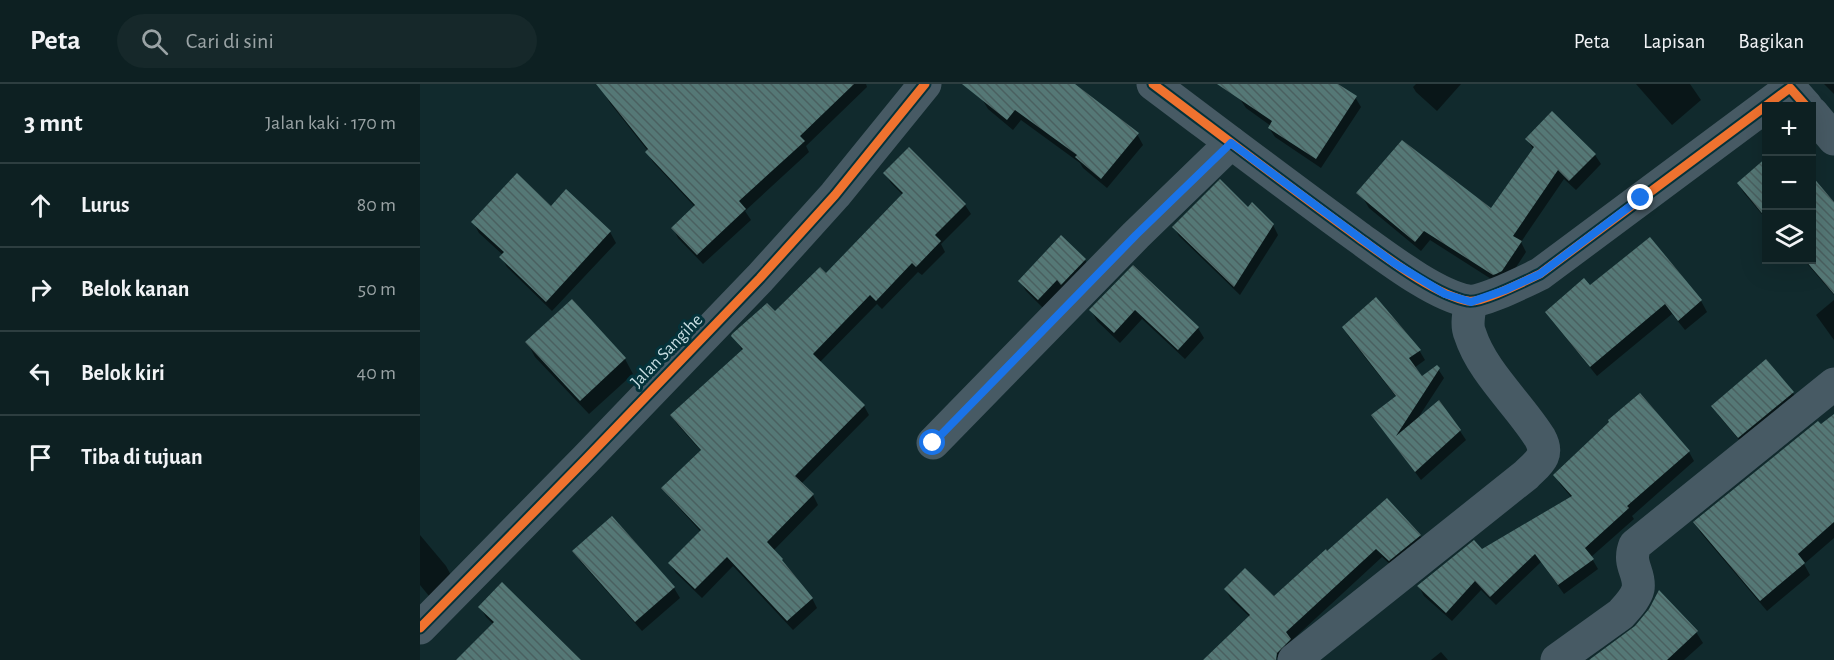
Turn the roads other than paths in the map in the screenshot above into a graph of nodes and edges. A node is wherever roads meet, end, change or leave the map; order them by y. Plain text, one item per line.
1 (925, 84) edge
2 (1152, 84) edge
3 (1795, 93) edge
4 (1816, 117) edge
5 (1834, 139) edge
6 (1231, 143) junction
7 (1471, 302) junction
8 (1834, 384) edge
9 (933, 443) dead end
10 (420, 628) edge
11 (1294, 660) edge
12 (1557, 660) edge

1 - 10 street, Jalan Sangihe
2 - 6 street
3 - 7 street
4 - 5 street
6 - 7 street
6 - 9 street
7 - 11 street
8 - 12 street

